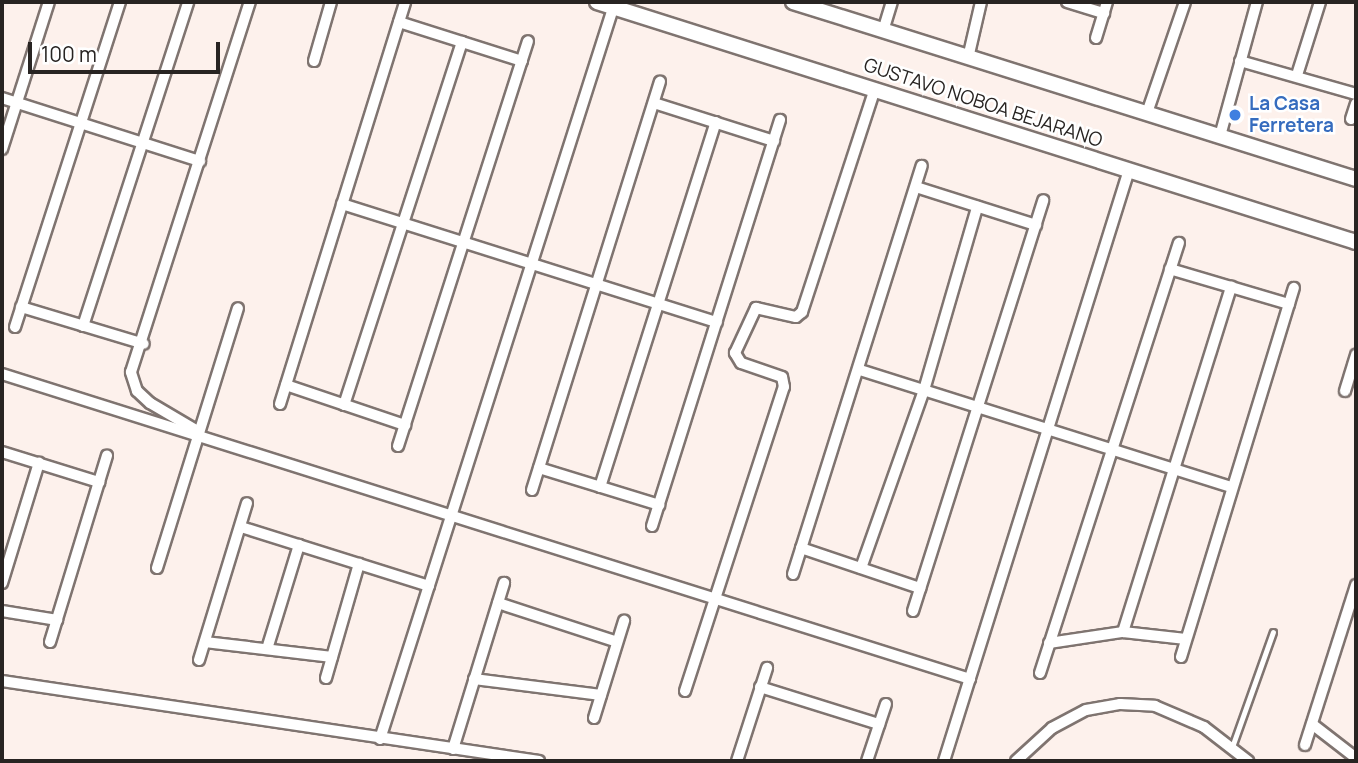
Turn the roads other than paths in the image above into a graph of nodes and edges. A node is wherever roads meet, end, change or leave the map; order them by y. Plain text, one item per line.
1 (49, 2) edge
2 (120, 2) edge
3 (188, 2) edge
4 (250, 2) edge
5 (331, 2) edge
6 (405, 2) edge
7 (597, 2) edge
8 (793, 2) edge
9 (892, 2) edge
10 (981, 2) edge
11 (1067, 2) edge
12 (1185, 2) edge
13 (1257, 2) edge
14 (1320, 2) edge
15 (615, 4) edge
16 (1106, 7) edge
17 (399, 22) junction
18 (883, 31) junction
19 (1096, 38) dead end
20 (528, 41) dead end
21 (462, 42) junction
22 (968, 58) junction
23 (314, 61) dead end
24 (522, 61) junction
25 (1240, 61) junction
26 (1297, 75) junction
27 (660, 82) dead end
28 (876, 89) junction
29 (1356, 94) edge
30 (2, 98) edge
31 (17, 103) junction
32 (654, 103) junction
33 (1356, 104) edge
34 (1147, 113) junction
35 (1351, 119) dead end
36 (780, 120) dead end
37 (716, 122) junction
38 (83, 124) junction
39 (1220, 136) junction
40 (774, 141) junction
41 (145, 142) junction
42 (2, 149) edge
43 (201, 161) junction
44 (922, 166) dead end
45 (1129, 170) junction
46 (1356, 179) edge
47 (916, 187) junction
48 (1043, 200) dead end
49 (342, 204) junction
50 (977, 207) junction
51 (405, 223) junction
52 (1035, 225) junction
53 (466, 242) junction
54 (1356, 242) edge
55 (1179, 243) dead end
56 (533, 263) junction
57 (1170, 269) junction
58 (600, 284) junction
59 (1231, 287) junction
60 (1294, 288) dead end
61 (659, 303) junction
62 (1289, 304) junction
63 (22, 307) junction
64 (238, 308) dead end
65 (717, 322) junction
66 (83, 326) junction
67 (15, 327) dead end
68 (144, 344) junction
69 (1356, 355) edge
70 (860, 370) junction
71 (2, 374) edge
72 (286, 386) junction
73 (924, 390) junction
74 (1345, 391) dead end
75 (280, 404) dead end
76 (344, 405) junction
77 (980, 408) junction
78 (405, 425) junction
79 (1048, 430) junction
80 (198, 433) junction
81 (398, 446) dead end
82 (1111, 450) junction
83 (2, 452) edge
84 (107, 456) dead end
85 (39, 463) junction
86 (539, 468) junction
87 (1174, 469) junction
88 (99, 482) junction
89 (600, 487) junction
90 (1231, 487) junction
91 (532, 489) dead end
92 (247, 503) dead end
93 (659, 505) junction
94 (452, 515) junction
95 (652, 526) dead end
96 (241, 527) junction
97 (299, 545) junction
98 (801, 548) junction
99 (359, 564) junction
100 (157, 568) dead end
101 (862, 568) junction
102 (793, 574) dead end
103 (2, 583) edge
104 (504, 583) dead end
105 (1356, 585) edge
106 (429, 586) junction
107 (920, 588) junction
108 (716, 598) junction
109 (498, 603) junction
110 (2, 611) edge
111 (913, 611) dead end
112 (57, 620) junction
113 (624, 621) dead end
114 (1124, 632) junction
115 (1273, 632) dead end
116 (1186, 639) junction
117 (50, 642) dead end
118 (205, 642) junction
119 (617, 642) junction
120 (1049, 643) junction
121 (267, 649) junction
122 (332, 657) junction
123 (1181, 657) dead end
124 (199, 660) dead end
125 (766, 668) dead end
126 (1040, 673) dead end
127 (326, 678) dead end
128 (970, 678) junction
129 (474, 679) junction
130 (2, 681) edge
131 (761, 687) junction
132 (685, 691) dead end
133 (601, 695) junction
134 (886, 704) dead end
135 (594, 718) dead end
136 (879, 724) junction
137 (1312, 724) junction
138 (380, 738) junction
139 (1306, 744) dead end
140 (1231, 747) junction
141 (453, 749) junction
142 (1356, 758) edge
143 (538, 761) edge
144 (737, 761) edge
145 (867, 761) edge
146 (944, 761) edge
147 (1016, 761) edge
148 (1248, 761) edge

1 - 31 street
2 - 38 street
3 - 41 street
4 - 43 street
5 - 23 street
6 - 17 street
7 - 15 street, GUSTAVO NOBOA BEJARANO
8 - 18 street, GUSTAVO NOBOA BEJARANO
9 - 18 street
10 - 22 street
11 - 16 street
12 - 34 street
13 - 25 street
14 - 26 street
15 - 28 street, GUSTAVO NOBOA BEJARANO
15 - 56 street
16 - 19 street
17 - 21 street
17 - 49 street
18 - 22 street, GUSTAVO NOBOA BEJARANO
20 - 24 street
21 - 24 street
21 - 51 street
22 - 34 street, GUSTAVO NOBOA BEJARANO
24 - 53 street
25 - 26 street
25 - 39 street
26 - 29 street
27 - 32 street
28 - 45 street, GUSTAVO NOBOA BEJARANO
28 - 108 street
30 - 31 street
31 - 38 street
31 - 42 street
32 - 37 street
32 - 58 street
33 - 35 street
34 - 39 street, GUSTAVO NOBOA BEJARANO
36 - 40 street
37 - 40 street
37 - 61 street
38 - 41 street
38 - 63 street
39 - 46 street, GUSTAVO NOBOA BEJARANO
40 - 65 street
41 - 43 street
41 - 66 street
43 - 68 street
44 - 47 street
45 - 54 street, GUSTAVO NOBOA BEJARANO
45 - 79 street
47 - 50 street
47 - 70 street
48 - 52 street
49 - 51 street
49 - 72 street
50 - 52 street
50 - 73 street
51 - 53 street
51 - 76 street
52 - 77 street
53 - 56 street
53 - 78 street
55 - 57 street
56 - 58 street
56 - 94 street
57 - 59 street
57 - 82 street
58 - 61 street
58 - 86 street
59 - 62 street
59 - 87 street
60 - 62 street
61 - 65 street
61 - 89 street
62 - 90 street
63 - 66 street
63 - 67 street
64 - 80 street
65 - 93 street
66 - 68 street
68 - 80 street
69 - 74 street
70 - 73 street
70 - 98 street
71 - 80 street
72 - 75 street
72 - 76 street
73 - 77 street
73 - 101 street
76 - 78 street
77 - 79 street
77 - 107 street
78 - 81 street
79 - 82 street
79 - 128 street
80 - 94 street
80 - 100 street
82 - 87 street
82 - 120 street
83 - 85 street
84 - 88 street
85 - 88 street
85 - 103 street
86 - 89 street
86 - 91 street
87 - 90 street
87 - 114 street
88 - 112 street
89 - 93 street
90 - 116 street
92 - 96 street
93 - 95 street
94 - 106 street
94 - 108 street
96 - 97 street
96 - 118 street
97 - 99 street
97 - 121 street
98 - 101 street
98 - 102 street
99 - 106 street
99 - 122 street
101 - 107 street
104 - 109 street
105 - 137 street
106 - 138 street
107 - 111 street
108 - 128 street
108 - 132 street
109 - 119 street
109 - 129 street
110 - 112 street
112 - 117 street
113 - 119 street
114 - 116 street
114 - 120 street
115 - 140 lane
116 - 123 street
118 - 121 street
118 - 124 street
119 - 133 street
120 - 126 street
121 - 122 street
122 - 127 street
125 - 131 street
128 - 146 street
129 - 133 street
129 - 141 street
130 - 138 street
131 - 136 street
131 - 144 street
133 - 135 street
134 - 136 street
136 - 145 street
137 - 139 street
137 - 142 street
138 - 141 street
140 - 147 street
140 - 148 street
141 - 143 street

